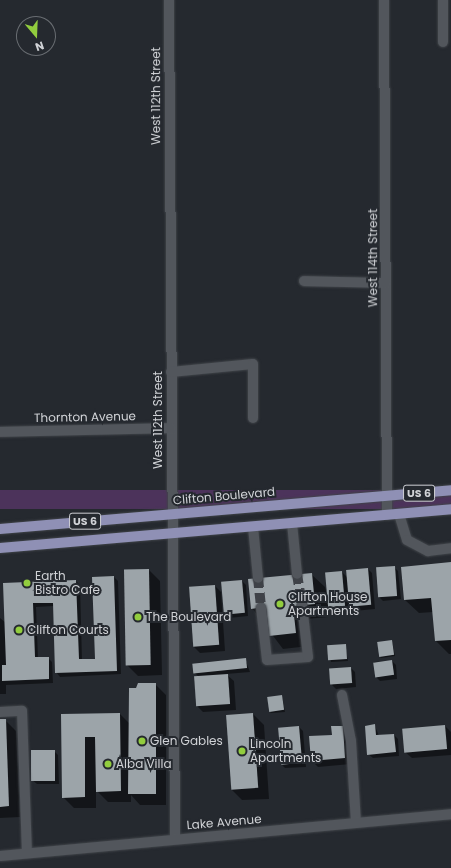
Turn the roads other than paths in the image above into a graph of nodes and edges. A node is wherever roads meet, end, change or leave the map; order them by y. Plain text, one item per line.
1 (168, 0) edge
2 (384, 0) edge
3 (443, 0) edge
4 (443, 42) dead end
5 (304, 281) dead end
6 (386, 283) junction
7 (171, 372) junction
8 (253, 418) dead end
9 (171, 428) junction
10 (0, 432) edge
11 (451, 490) edge
12 (387, 496) junction
13 (451, 509) edge
14 (171, 514) junction
15 (399, 514) junction
16 (387, 515) junction
17 (292, 523) junction
18 (253, 527) junction
19 (0, 529) edge
20 (170, 533) junction
21 (0, 548) edge
22 (451, 548) edge
23 (297, 574) tunnel mouth
24 (258, 578) tunnel mouth
25 (302, 605) tunnel mouth
26 (261, 608) tunnel mouth
27 (342, 695) dead end
28 (0, 712) edge
29 (451, 814) edge
30 (356, 823) junction
31 (176, 839) junction
32 (27, 854) junction
33 (0, 856) edge

1 - 7 street, West 112th Street
2 - 6 street, West 114th Street
3 - 4 street
5 - 6 street
6 - 12 street, West 114th Street
7 - 8 street
7 - 9 street, West 112th Street
9 - 10 street, Thornton Avenue
9 - 14 street, West 112th Street
11 - 12 main road, Clifton Boulevard / US 6
12 - 14 main road, Clifton Boulevard / US 6
12 - 16 street, West 114th Street
13 - 15 main road, US 6
14 - 19 main road, Clifton Boulevard / US 6
14 - 20 street, West 112th Street
15 - 16 main road, US 6
15 - 22 street
16 - 17 main road, US 6
17 - 18 main road, US 6
17 - 23 street
18 - 20 main road, US 6
18 - 24 street
20 - 21 main road, US 6
20 - 31 street, West 112th Street
25 - 26 street
27 - 30 street
28 - 32 street
29 - 30 street, Lake Avenue
30 - 31 street, Lake Avenue
31 - 32 street, Lake Avenue
32 - 33 street, Lake Avenue

